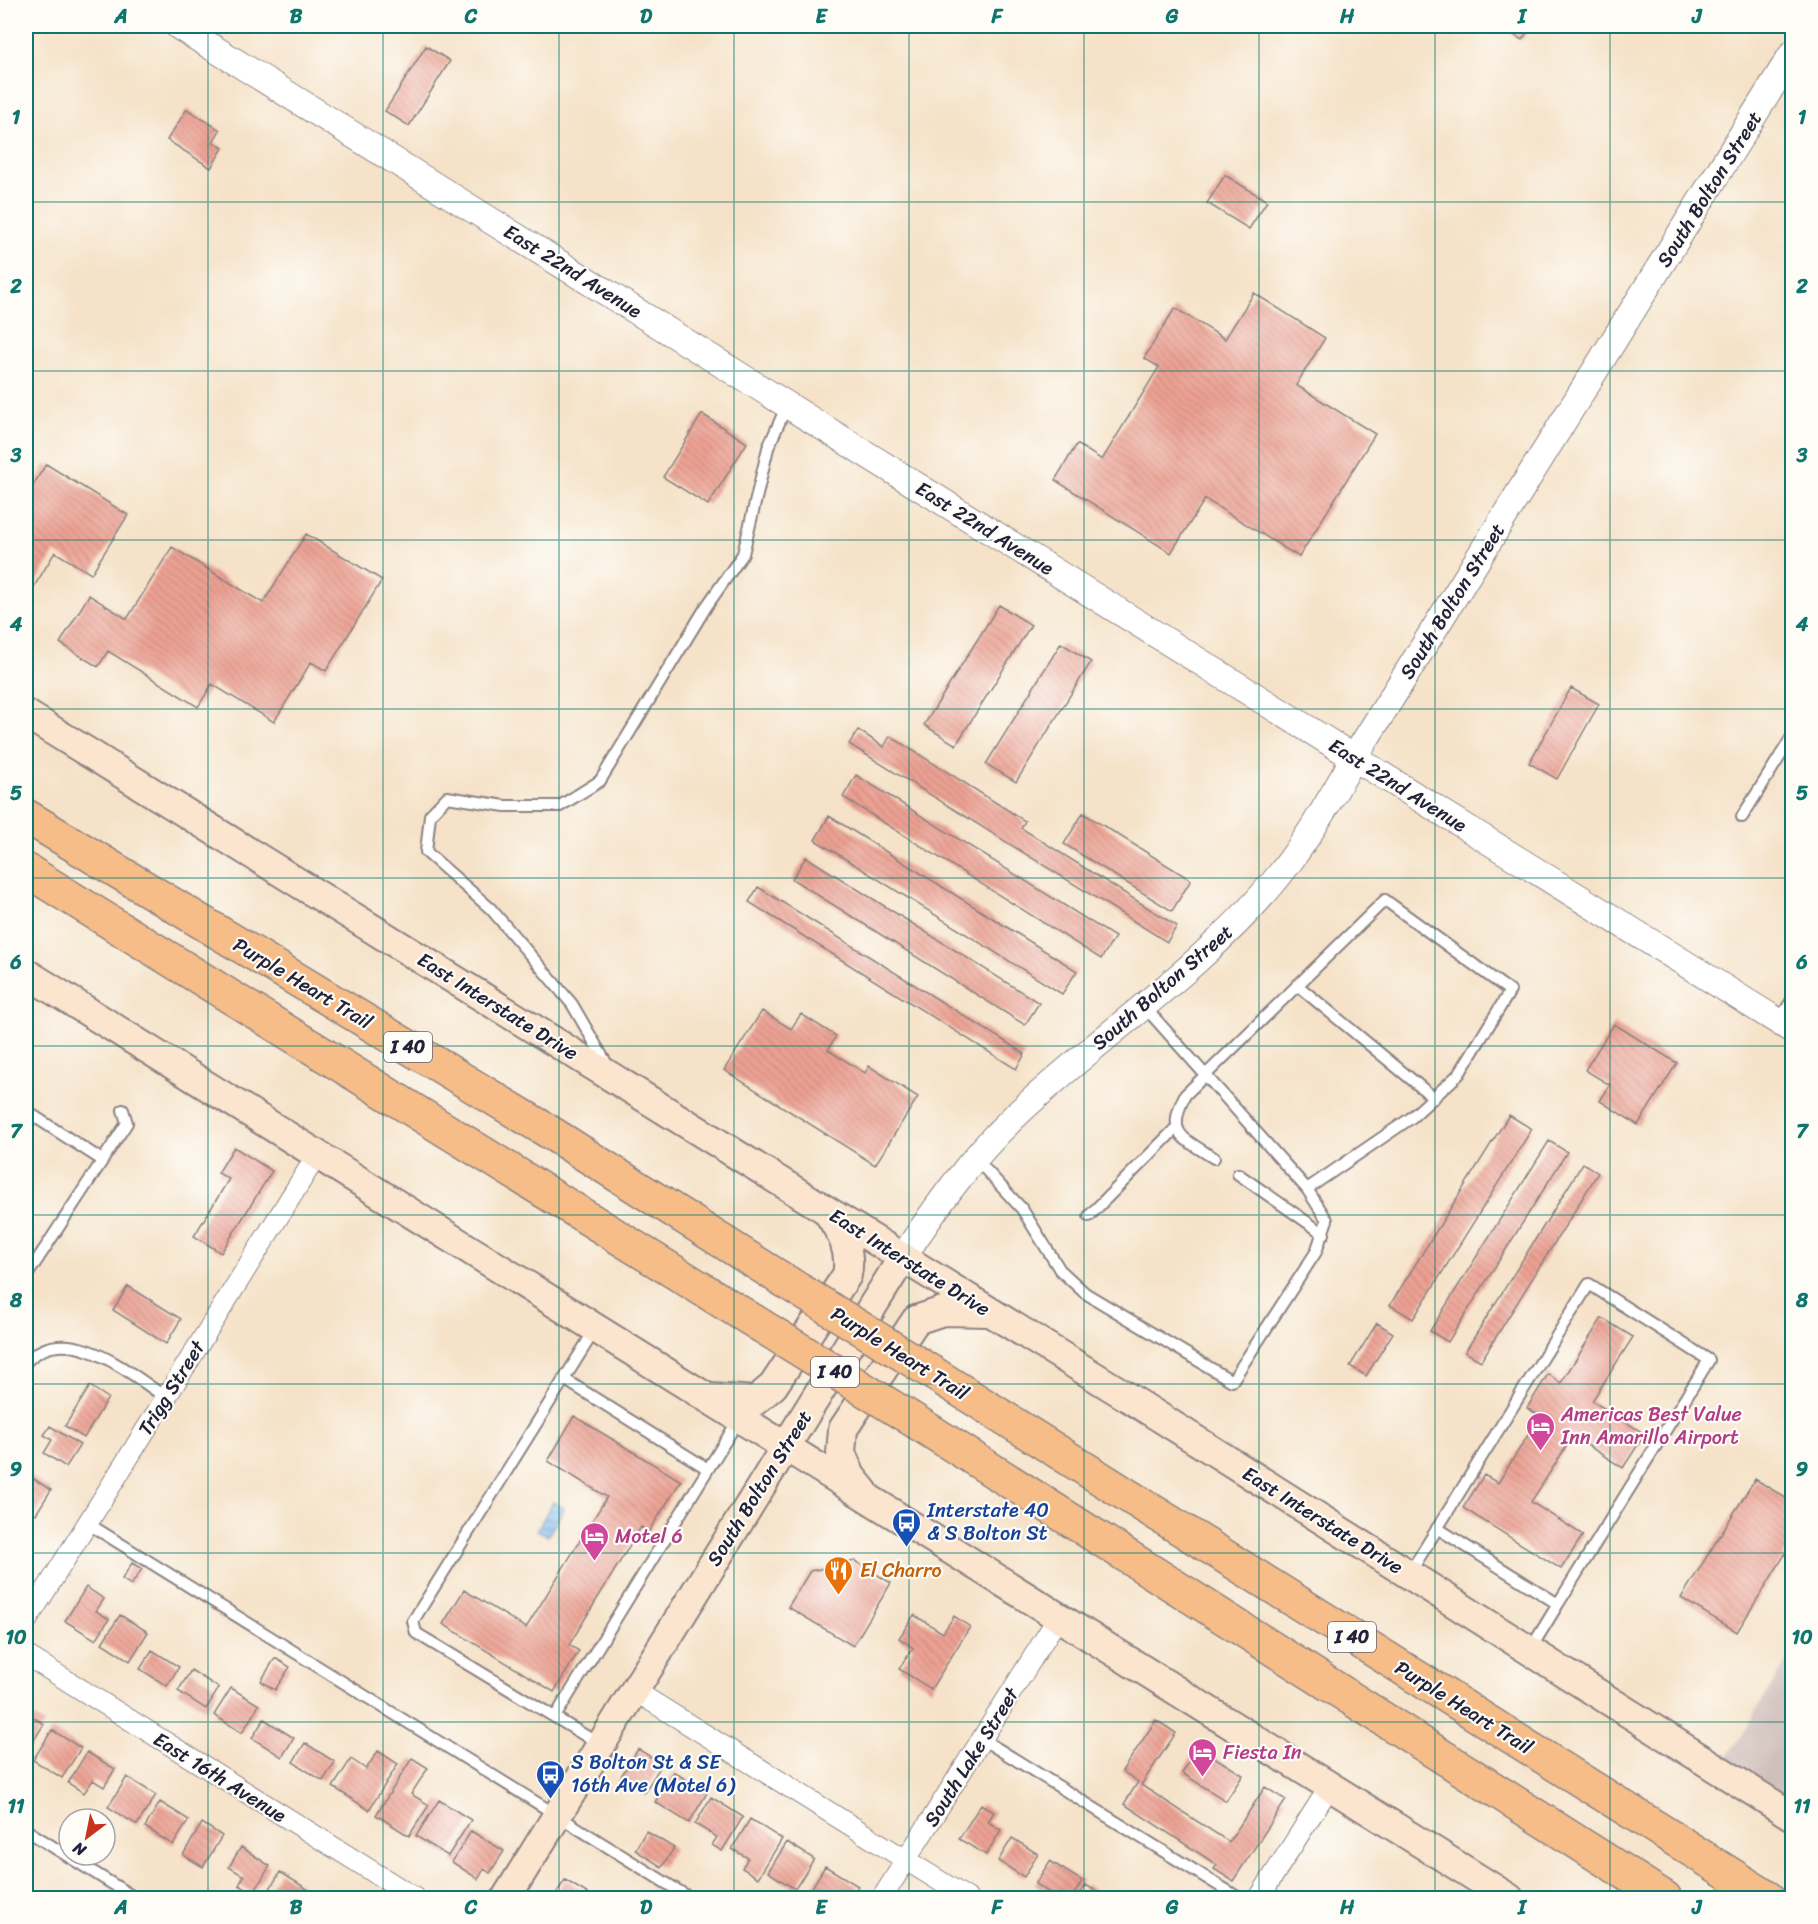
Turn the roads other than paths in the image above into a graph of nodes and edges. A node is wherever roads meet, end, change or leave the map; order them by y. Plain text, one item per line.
1 (178, 26) edge
2 (1792, 54) edge
3 (787, 405) junction
4 (26, 714) edge
5 (1792, 737) edge
6 (1354, 758) junction
7 (26, 791) edge
8 (26, 816) edge
9 (1742, 817) dead end
10 (26, 870) edge
11 (117, 871) junction
12 (26, 880) edge
13 (69, 897) junction
14 (26, 973) edge
15 (1297, 985) junction
16 (1792, 1000) edge
17 (1143, 1005) junction
18 (1786, 1026) edge
19 (1206, 1074) junction
20 (616, 1079) junction
21 (1434, 1098) junction
22 (123, 1110) dead end
23 (26, 1111) edge
24 (1176, 1128) junction
25 (317, 1155) junction
26 (975, 1158) junction
27 (1214, 1158) dead end
28 (102, 1160) junction
29 (1238, 1174) dead end
30 (1307, 1189) junction
31 (827, 1210) junction
32 (1089, 1216) dead end
33 (1324, 1234) junction
34 (903, 1257) junction
35 (26, 1277) edge
36 (990, 1312) junction
37 (596, 1328) junction
38 (26, 1362) edge
39 (564, 1378) junction
40 (165, 1397) junction
41 (709, 1398) junction
42 (740, 1418) junction
43 (784, 1446) junction
44 (708, 1468) junction
45 (868, 1497) junction
46 (87, 1523) junction
47 (1437, 1528) junction
48 (1409, 1574) junction
49 (1558, 1604) junction
50 (1059, 1616) junction
51 (26, 1622) edge
52 (1530, 1650) junction
53 (26, 1655) edge
54 (635, 1691) junction
55 (555, 1717) junction
56 (982, 1739) junction
57 (601, 1745) junction
58 (1330, 1786) junction
59 (558, 1815) junction
60 (1792, 1816) edge
61 (26, 1830) edge
62 (1600, 1857) junction
63 (906, 1860) junction
64 (135, 1899) edge
65 (415, 1899) edge
66 (506, 1899) edge
67 (690, 1899) edge
68 (882, 1899) edge
69 (967, 1899) edge
70 (1239, 1899) edge
71 (1259, 1899) edge
72 (1509, 1899) edge
73 (1653, 1899) edge
74 (1665, 1899) edge
75 (1768, 1899) edge

1 - 3 street, East 22nd Avenue
2 - 6 street, South Bolton Street
3 - 6 street, East 22nd Avenue
3 - 20 lane
4 - 20 main road, East Interstate Drive
5 - 9 lane
6 - 17 street, South Bolton Street
6 - 18 street, East 22nd Avenue
7 - 11 highway
8 - 11 highway, Purple Heart Trail / I 40
10 - 13 highway, I 40
11 - 75 highway, Purple Heart Trail / I 40, bridge
12 - 13 highway
13 - 62 highway, I 40, bridge
14 - 25 main road
15 - 19 lane
15 - 21 lane
15 - 21 lane
16 - 18 lane
17 - 19 lane
17 - 26 street, South Bolton Street
19 - 24 lane
19 - 30 lane
20 - 31 main road, East Interstate Drive
21 - 30 lane
22 - 28 lane
23 - 28 lane
24 - 27 lane
24 - 32 lane
25 - 37 main road
25 - 40 street, Trigg Street
26 - 33 lane
26 - 34 street, South Bolton Street
28 - 35 lane
29 - 33 lane
30 - 33 lane
31 - 34 main road, East Interstate Drive
31 - 41 main road
34 - 36 main road, East Interstate Drive
34 - 43 main road, South Bolton Street
36 - 45 main road
36 - 48 main road, East Interstate Drive
37 - 39 lane
37 - 41 main road
38 - 40 lane
39 - 44 lane
39 - 55 lane
40 - 46 street, Trigg Street
41 - 42 main road
42 - 43 main road
42 - 44 lane
43 - 45 main road
43 - 54 main road, South Bolton Street
44 - 55 lane
45 - 50 main road
46 - 51 street, Trigg Street
46 - 59 lane
47 - 48 lane
47 - 49 lane
47 - 49 lane
48 - 52 main road, East Interstate Drive
49 - 52 lane
50 - 56 street, South Lake Street
50 - 58 main road
52 - 60 main road, East Interstate Drive
53 - 65 street, East 16th Avenue
54 - 57 main road, South Bolton Street
54 - 63 street
55 - 57 lane
56 - 63 street, South Lake Street
56 - 70 lane
57 - 59 main road, South Bolton Street
58 - 71 street
58 - 72 main road
59 - 66 main road, South Bolton Street
59 - 67 lane
61 - 64 lane
62 - 73 highway
62 - 74 highway, I 40
63 - 68 street, South Lake Street
63 - 69 street

